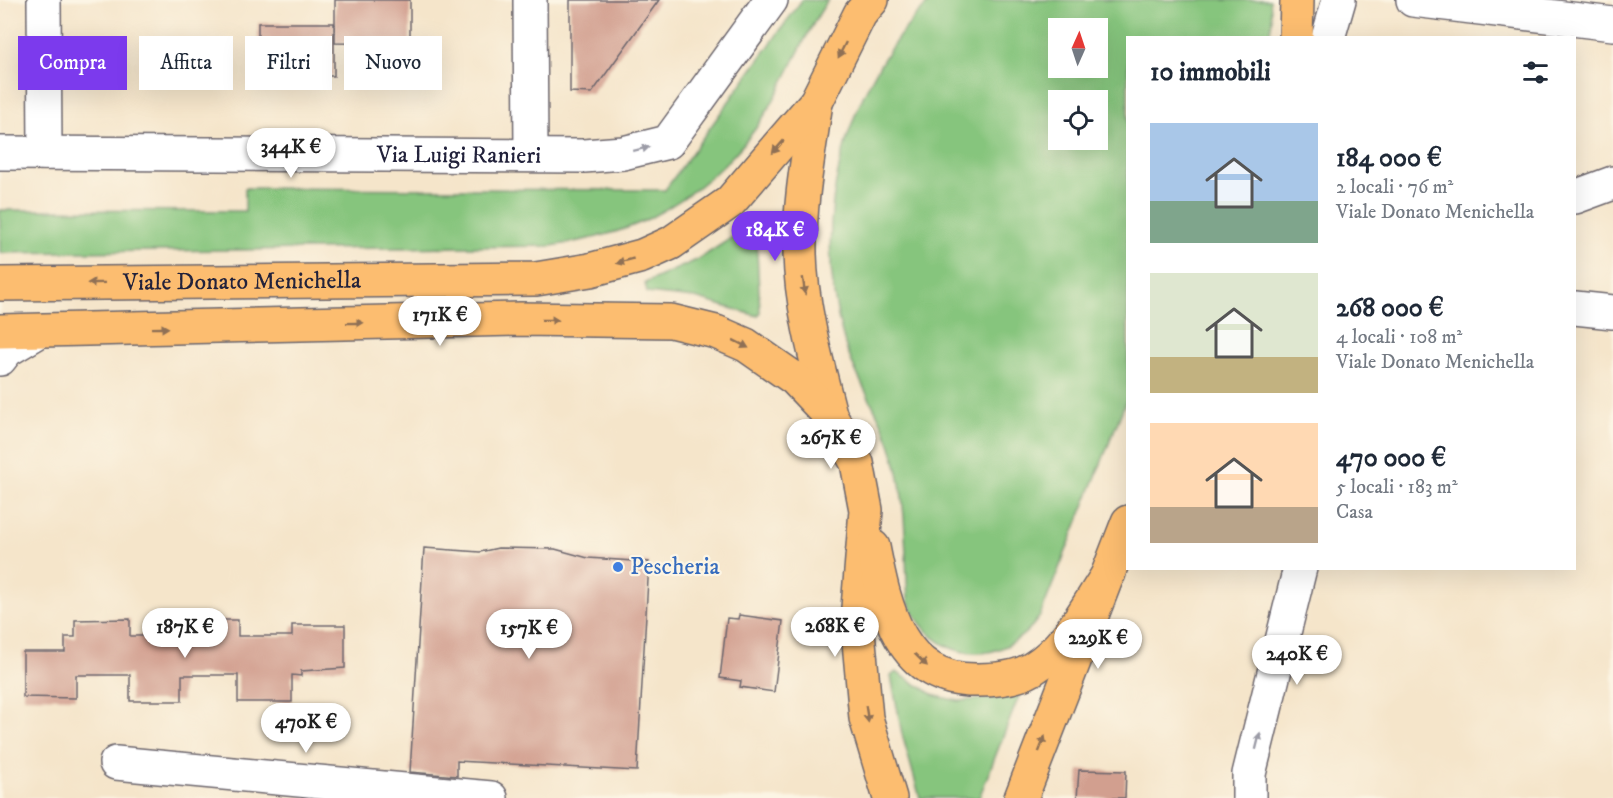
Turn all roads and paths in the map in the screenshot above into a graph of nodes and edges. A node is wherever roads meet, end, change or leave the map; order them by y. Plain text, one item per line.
1 (44, 0) edge
2 (530, 0) edge
3 (771, 0) edge
4 (872, 0) edge
5 (1297, 0) edge
6 (1340, 0) edge
7 (1413, 0) edge
8 (1613, 24) edge
9 (1296, 36) edge
10 (1329, 36) edge
11 (816, 102) junction
12 (0, 153) edge
13 (45, 153) junction
14 (531, 154) junction
15 (1613, 183) edge
16 (1576, 197) edge
17 (0, 284) edge
18 (1576, 308) edge
19 (1613, 312) edge
20 (0, 331) edge
21 (39, 331) junction
22 (0, 359) edge
23 (831, 417) junction
24 (866, 510) junction
25 (1126, 527) edge
26 (1300, 570) edge
27 (1109, 573) junction
28 (116, 763) dead end
29 (351, 791) edge
30 (491, 798) edge
31 (890, 798) edge
32 (1021, 798) edge
33 (1249, 798) edge

1 - 13 street
2 - 14 street
14 -> 3 street, Via Luigi Ranieri
4 -> 11 main road, Viale Donato Menichella
5 - 9 main road
6 - 10 street
7 - 8 street
11 -> 17 main road, Viale Donato Menichella
11 -> 23 main road, Viale Donato Menichella
12 - 13 street, Via Luigi Ranieri
13 - 14 street, Via Luigi Ranieri
15 - 16 street
18 - 19 street
20 - 21 main road, Viale Donato Menichella
21 - 22 street
21 -> 23 main road, Viale Donato Menichella
23 - 24 main road, Viale Donato Menichella
24 -> 27 main road
24 -> 31 main road, Viale Donato Menichella
25 - 27 main road
33 -> 26 street
32 -> 27 main road
28 - 29 street
29 - 30 street

